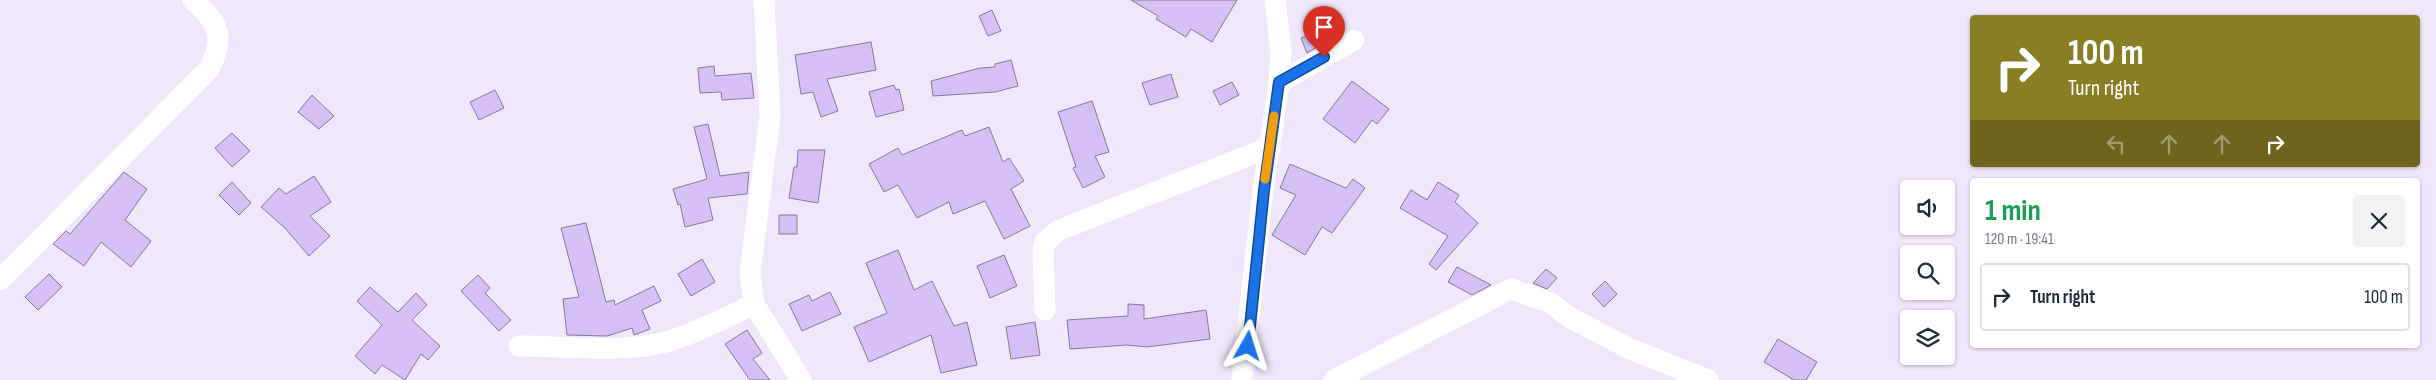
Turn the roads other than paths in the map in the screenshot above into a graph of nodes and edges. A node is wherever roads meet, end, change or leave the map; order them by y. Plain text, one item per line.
1 (193, 0) edge
2 (764, 0) edge
3 (1275, 0) edge
4 (1354, 40) dead end
5 (1279, 82) junction
6 (1270, 147) junction
7 (0, 280) edge
8 (754, 304) junction
9 (1045, 310) dead end
10 (519, 346) dead end
11 (801, 380) edge
12 (1242, 380) edge
13 (1334, 380) edge
14 (1708, 380) edge

1 - 7 street
2 - 8 street
3 - 5 street
4 - 5 street
5 - 6 street
6 - 9 street
6 - 12 street
8 - 10 street
8 - 11 street
13 - 14 street

